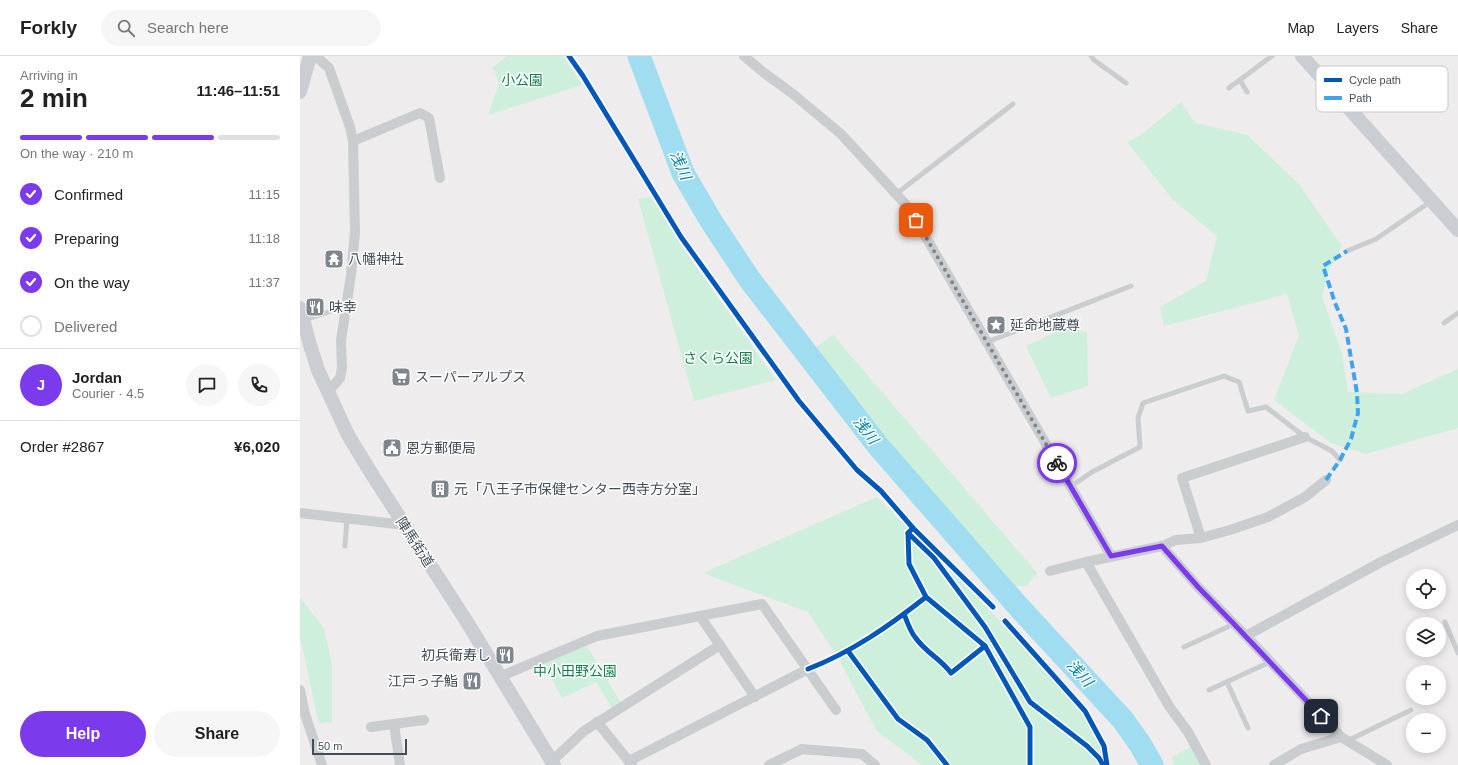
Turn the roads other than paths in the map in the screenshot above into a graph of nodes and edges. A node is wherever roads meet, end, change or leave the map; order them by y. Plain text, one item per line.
1 (311, 56) edge
2 (744, 56) edge
3 (1092, 56) edge
4 (1272, 56) edge
5 (1302, 56) edge
6 (1316, 72) edge
7 (1240, 80) junction
8 (1126, 83) dead end
9 (1229, 88) dead end
10 (300, 92) edge
11 (1247, 92) dead end
12 (1013, 104) dead end
13 (1352, 112) edge
14 (353, 141) junction
15 (440, 178) dead end
16 (896, 194) junction
17 (1431, 201) junction
18 (1458, 230) edge
19 (1347, 251) dead end
20 (1131, 286) dead end
21 (346, 306) junction
22 (1458, 313) edge
23 (301, 316) edge
24 (1444, 323) dead end
25 (987, 342) junction
26 (328, 392) junction
27 (1305, 437) junction
28 (1340, 460) dead end
29 (1326, 480) dead end
30 (1070, 487) junction
31 (300, 513) edge
32 (347, 518) junction
33 (405, 525) junction
34 (1458, 525) edge
35 (1201, 538) junction
36 (345, 546) dead end
37 (1162, 546) junction
38 (1111, 556) junction
39 (1086, 562) junction
40 (1050, 571) dead end
41 (700, 616) junction
42 (1234, 624) junction
43 (1446, 624) edge
44 (1246, 636) junction
45 (720, 645) junction
46 (1184, 647) dead end
47 (1458, 653) edge
48 (1270, 662) junction
49 (808, 670) junction
50 (499, 677) junction
51 (1227, 682) junction
52 (300, 690) edge
53 (1209, 690) dead end
54 (755, 697) junction
55 (836, 710) dead end
56 (1411, 710) dead end
57 (424, 720) dead end
58 (597, 722) junction
59 (394, 724) junction
60 (371, 727) dead end
61 (1248, 728) dead end
62 (1344, 739) junction
63 (553, 763) edge
64 (631, 763) edge
65 (322, 765) edge
66 (400, 765) edge
67 (769, 765) edge
68 (875, 765) edge
69 (1206, 765) edge
70 (1274, 765) edge
71 (1387, 765) edge

1 - 10 main road
1 - 14 street
2 - 16 street
3 - 8 lane
4 - 7 lane
5 - 6 main road
7 - 9 lane
7 - 11 lane
12 - 16 lane
13 - 17 main road
14 - 15 street
14 - 21 street
16 - 25 street
17 - 18 main road
17 - 19 lane
20 - 25 lane
21 - 23 lane
21 - 26 street
22 - 24 lane
23 - 26 main road, 陣馬街道
25 - 30 street
26 - 33 main road, 陣馬街道
27 - 28 lane
27 - 30 lane
27 - 35 street
29 - 35 street
30 - 38 street
31 - 32 street
32 - 33 street
32 - 36 lane
33 - 50 main road, 陣馬街道
34 - 44 street
35 - 37 street
37 - 38 street
37 - 42 street
38 - 39 street
39 - 40 street
39 - 69 street
41 - 45 street
41 - 49 street
41 - 50 street
42 - 44 street
42 - 46 lane
43 - 47 lane
44 - 48 street
45 - 54 street
45 - 58 street
48 - 51 lane
48 - 62 street
49 - 54 street
49 - 55 street
50 - 63 main road, 陣馬街道
51 - 53 lane
51 - 61 lane
52 - 65 street
54 - 64 street
56 - 62 lane
57 - 59 street
58 - 63 street
58 - 64 street
59 - 60 street
59 - 66 street
62 - 70 street
62 - 71 street
67 - 68 street

